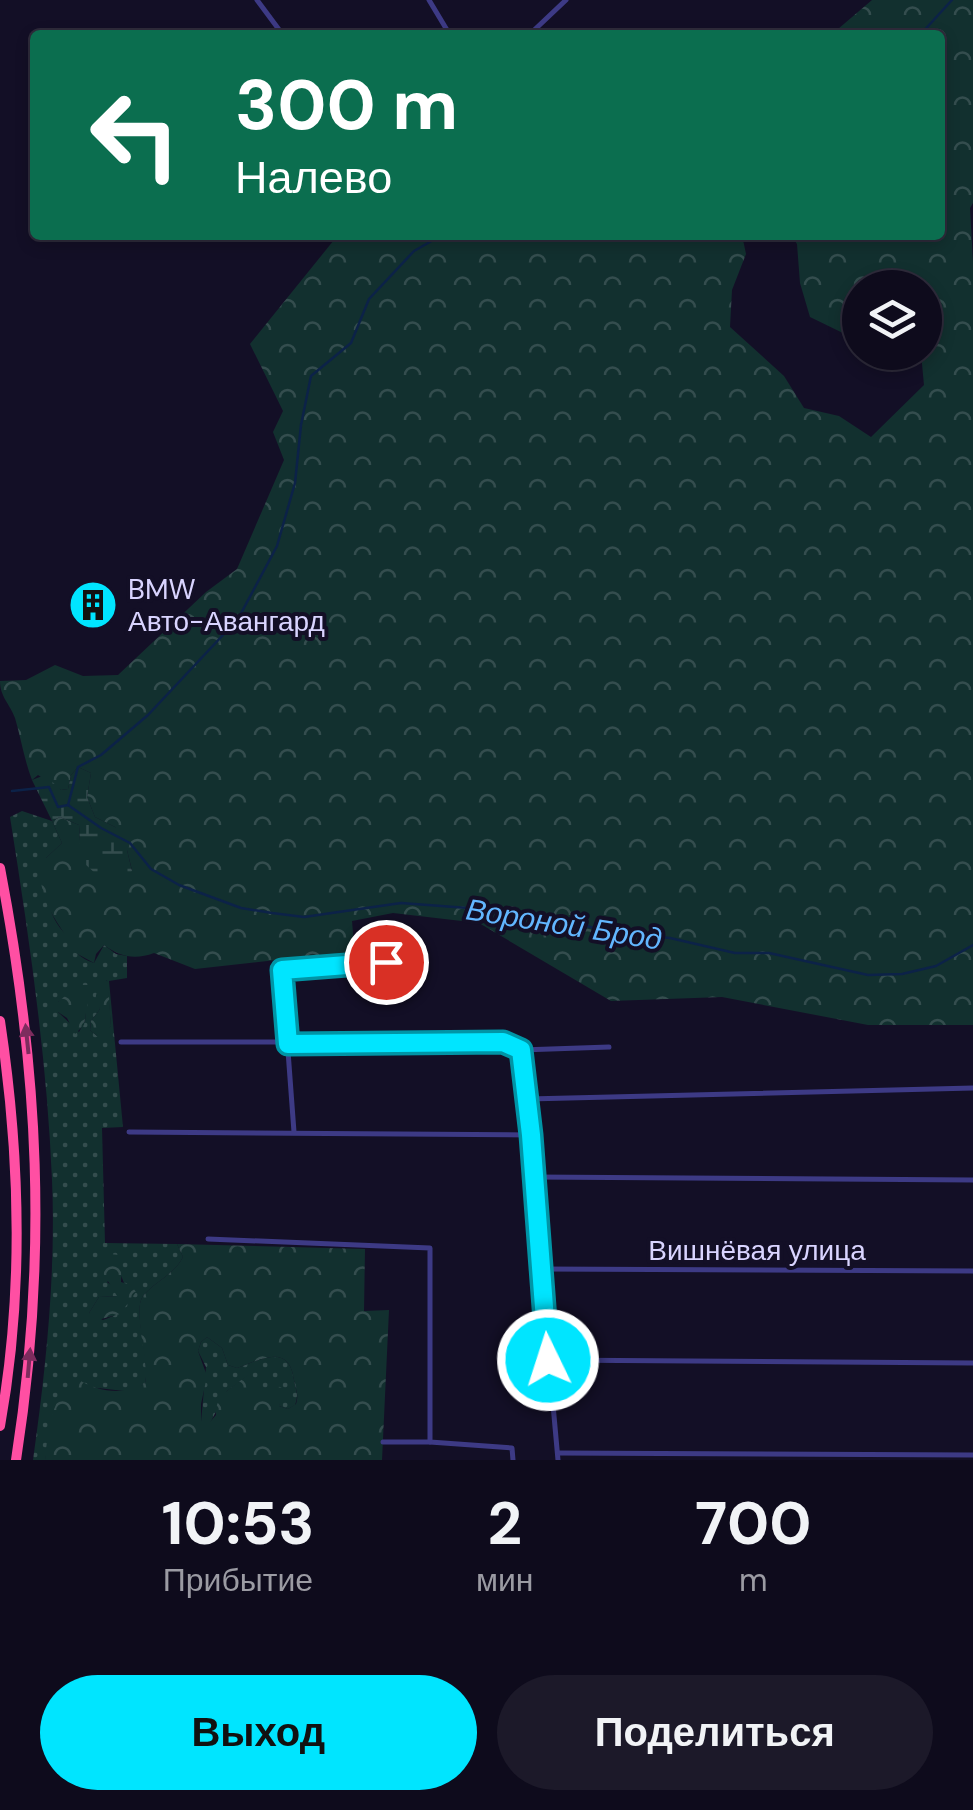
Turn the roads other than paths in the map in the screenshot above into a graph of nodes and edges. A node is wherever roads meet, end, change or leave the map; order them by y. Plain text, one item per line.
1 (258, 0) edge
2 (429, 0) edge
3 (566, 0) edge
4 (279, 30) edge
5 (447, 30) edge
6 (534, 30) edge
7 (0, 868) edge
8 (386, 962) dead end
9 (0, 1022) edge
10 (121, 1042) dead end
11 (288, 1044) junction
12 (609, 1047) dead end
13 (521, 1050) junction
14 (973, 1088) edge
15 (528, 1099) junction
16 (129, 1132) dead end
17 (294, 1132) junction
18 (531, 1135) junction
19 (534, 1177) junction
20 (973, 1180) edge
21 (208, 1239) dead end
22 (541, 1269) junction
23 (973, 1271) edge
24 (548, 1360) junction
25 (973, 1362) edge
26 (0, 1426) edge
27 (383, 1442) dead end
28 (430, 1442) junction
29 (973, 1455) edge
30 (558, 1457) edge
31 (16, 1460) edge
32 (513, 1460) edge

1 - 4 street
2 - 5 street
3 - 6 street
31 -> 7 highway
8 - 11 street
9 - 26 highway
10 - 11 street
11 - 13 street
11 - 17 street
12 - 13 street
13 - 15 street
14 - 15 street
15 - 18 street
16 - 17 street
17 - 18 street
18 - 19 street
19 - 20 street
19 - 22 street
21 - 28 street
22 - 23 street, Вишнёвая улица
22 - 24 street
24 - 25 street
24 - 30 street
27 - 28 street
28 - 32 street
29 - 30 street

